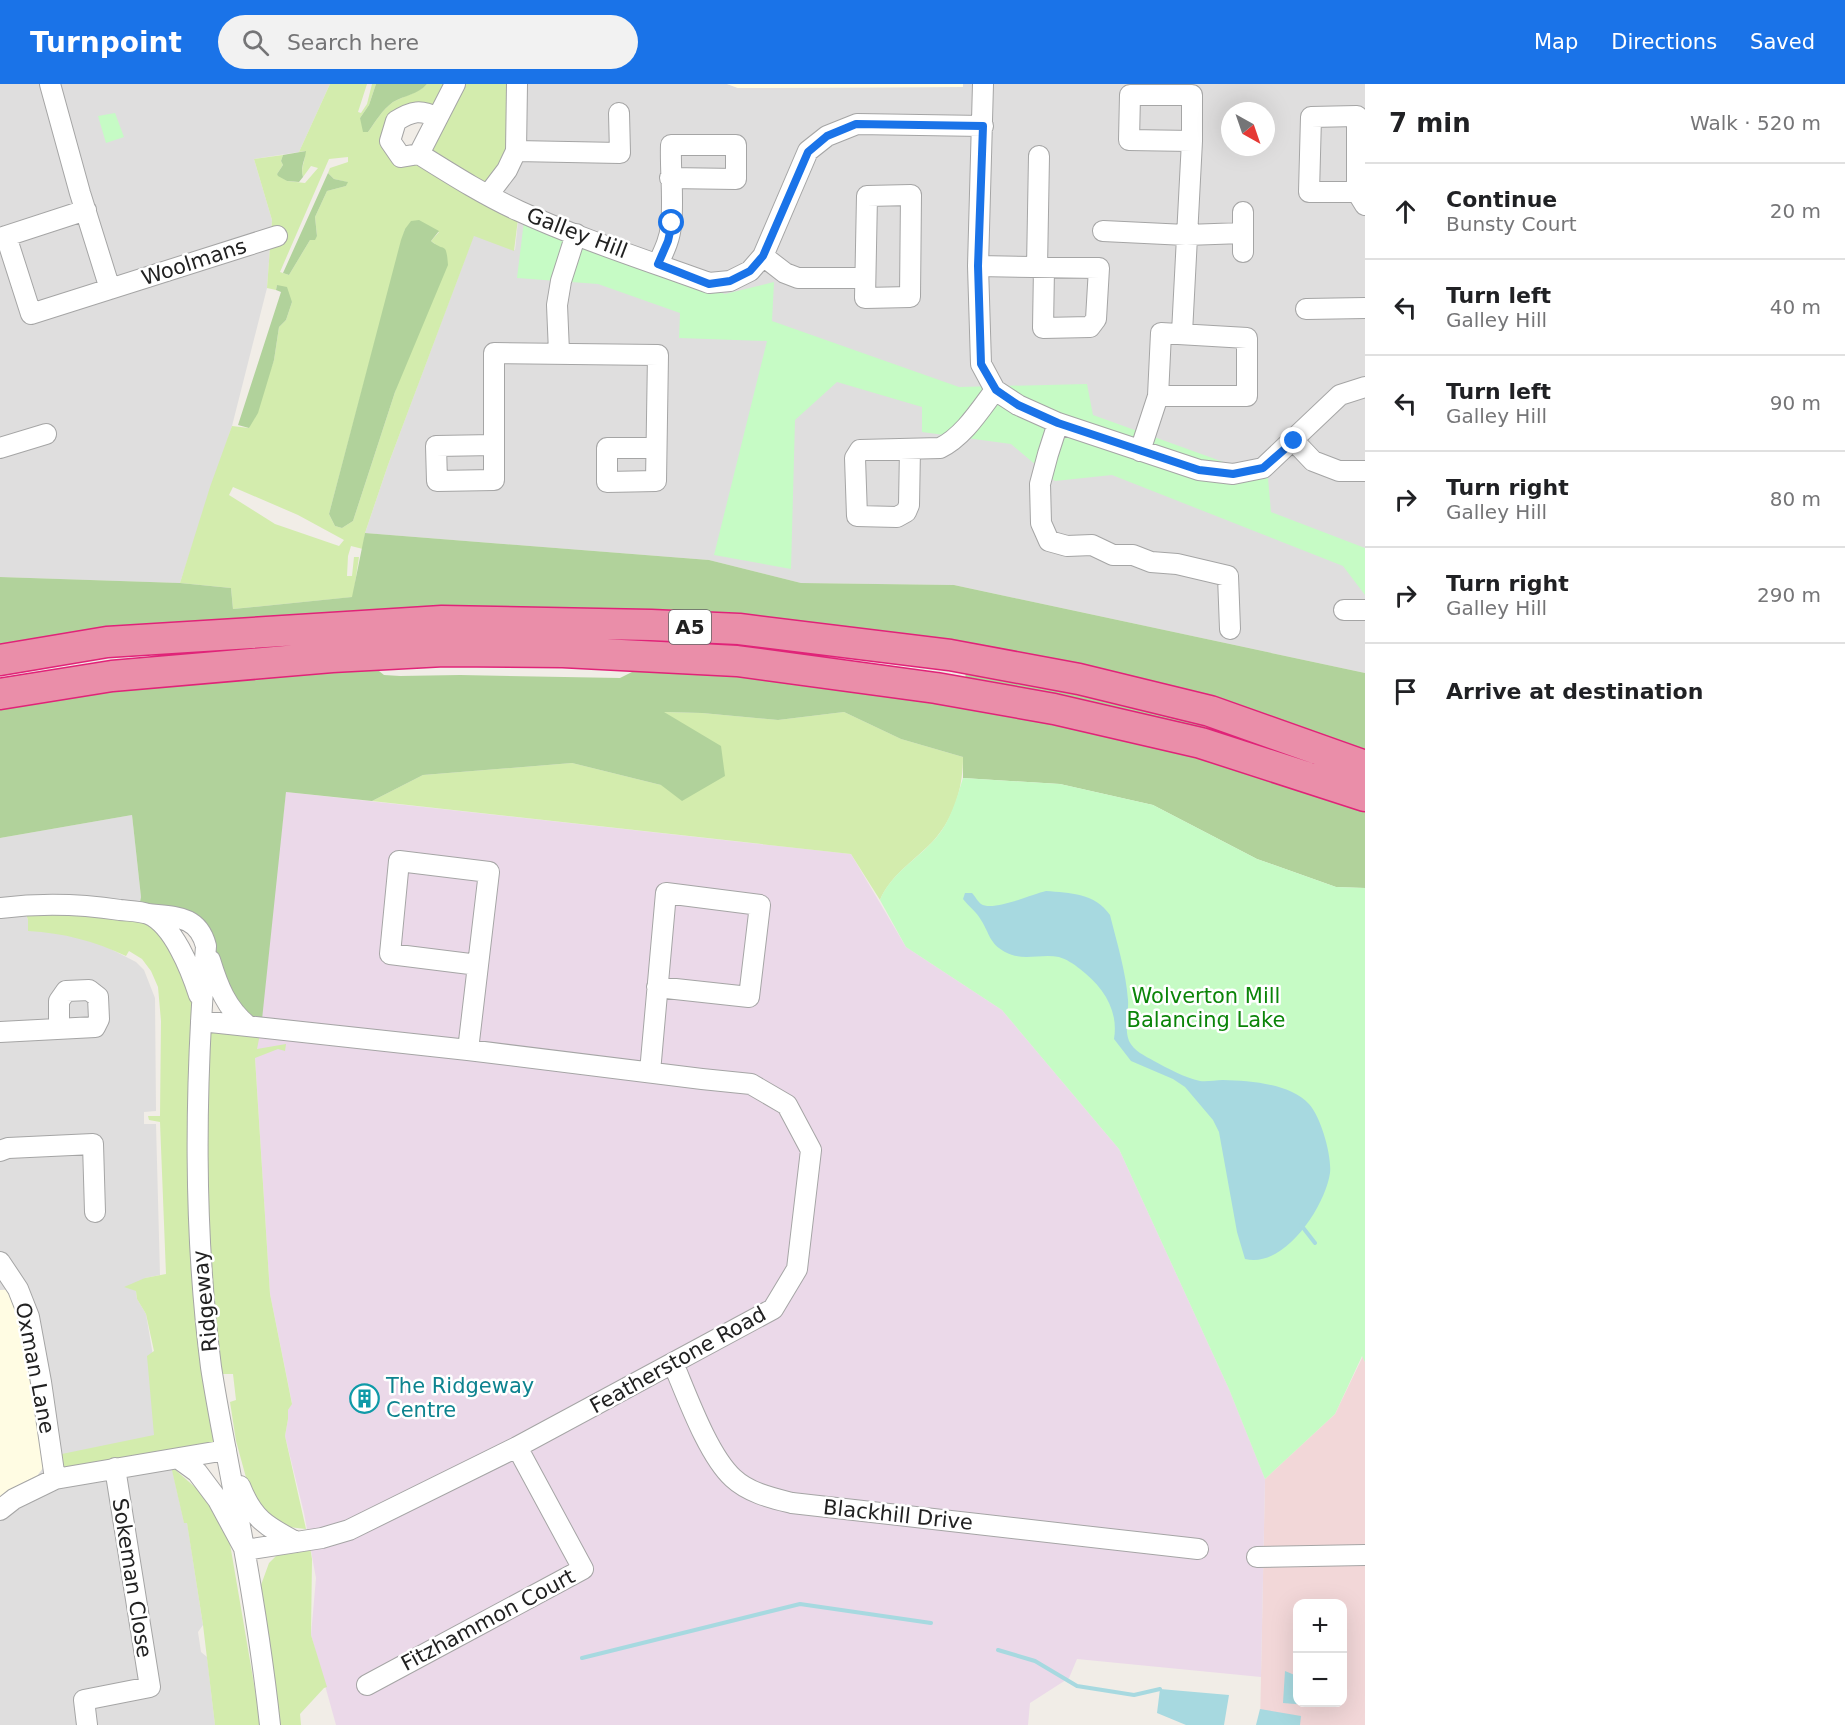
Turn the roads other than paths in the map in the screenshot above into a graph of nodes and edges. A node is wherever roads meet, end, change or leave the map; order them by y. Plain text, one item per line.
1 (50, 84) edge
2 (455, 84) edge
3 (517, 84) edge
4 (983, 84) edge
5 (620, 113) dead end
6 (437, 118) junction
7 (983, 126) junction
8 (1192, 141) dead end
9 (516, 151) junction
10 (419, 154) junction
11 (1039, 156) dead end
12 (670, 178) dead end
13 (488, 195) junction
14 (1361, 198) edge
15 (86, 210) junction
16 (1243, 212) dead end
17 (1103, 231) dead end
18 (576, 234) junction
19 (1186, 235) junction
20 (277, 236) dead end
21 (3, 237) edge
22 (763, 256) junction
23 (658, 264) junction
24 (978, 266) junction
25 (864, 278) junction
26 (110, 289) junction
27 (1365, 308) edge
28 (1306, 309) dead end
29 (1182, 333) junction
30 (559, 352) junction
31 (1365, 387) edge
32 (996, 390) junction
33 (1158, 396) junction
34 (1058, 423) junction
35 (46, 434) dead end
36 (1294, 441) junction
37 (494, 445) dead end
38 (655, 447) dead end
39 (0, 448) edge
40 (909, 449) dead end
41 (1140, 451) junction
42 (1365, 471) edge
43 (1344, 610) dead end
44 (1365, 610) edge
45 (1230, 629) dead end
46 (0, 660) edge
47 (0, 694) edge
48 (1365, 766) edge
49 (1365, 796) edge
50 (0, 908) edge
51 (148, 914) junction
52 (206, 945) junction
53 (478, 965) junction
54 (657, 987) junction
55 (201, 1000) junction
56 (201, 1022) junction
57 (248, 1026) junction
58 (59, 1028) dead end
59 (0, 1032) edge
60 (468, 1050) junction
61 (650, 1072) junction
62 (0, 1151) edge
63 (95, 1212) dead end
64 (0, 1262) edge
65 (673, 1363) junction
66 (517, 1447) junction
67 (226, 1450) junction
68 (179, 1459) junction
69 (114, 1468) junction
70 (55, 1479) junction
71 (0, 1510) edge
72 (296, 1542) junction
73 (1198, 1549) dead end
74 (245, 1550) junction
75 (1365, 1555) edge
76 (1257, 1557) dead end
77 (367, 1685) dead end
78 (87, 1725) edge
79 (270, 1725) edge

1 - 15 street
2 - 6 street
3 - 9 street
4 - 7 street
5 - 9 street
6 - 10 street
6 - 10 street, Galley Hill
7 - 22 street, Galley Hill
7 - 24 street
8 - 19 street
9 - 13 street
10 - 13 street, Galley Hill
11 - 24 street
12 - 23 street
13 - 18 street, Galley Hill
14 - 14 street
15 - 21 street, Woolmans
15 - 26 street
16 - 19 street
17 - 19 street
18 - 23 street, Galley Hill
18 - 30 street
19 - 29 street
20 - 26 street, Woolmans
21 - 26 street, Woolmans
22 - 23 street, Galley Hill
22 - 25 street
24 - 32 street
25 - 25 street
27 - 28 street
29 - 33 street
29 - 33 street
30 - 37 street
30 - 38 street
31 - 36 street
32 - 34 street
32 - 40 street
33 - 41 street
34 - 41 street
34 - 45 street
35 - 39 street
36 - 41 street
36 - 42 street
43 - 44 street
46 - 48 highway, A5
47 - 49 highway, A5
50 - 51 street
51 - 52 street
51 - 55 street
52 - 55 street, Ridgeway
52 - 57 street
53 - 53 street
53 - 60 street
54 - 54 street
54 - 61 street
55 - 56 street, Ridgeway
56 - 57 street, Featherstone Road
56 - 67 street, Ridgeway
57 - 60 street, Featherstone Road
58 - 59 street
60 - 61 street, Featherstone Road
61 - 65 street, Featherstone Road
62 - 63 street
64 - 70 street, Oxman Lane
65 - 66 street, Featherstone Road
65 - 73 street, Blackhill Drive
66 - 72 street, Featherstone Road
66 - 77 street, Fitzhammon Court
67 - 68 street
67 - 72 street
67 - 74 street, Ridgeway
68 - 69 street
68 - 74 street
69 - 70 street
69 - 78 street, Sokeman Close
70 - 71 street
72 - 74 street, Featherstone Road
74 - 79 street, Ridgeway
75 - 76 street

